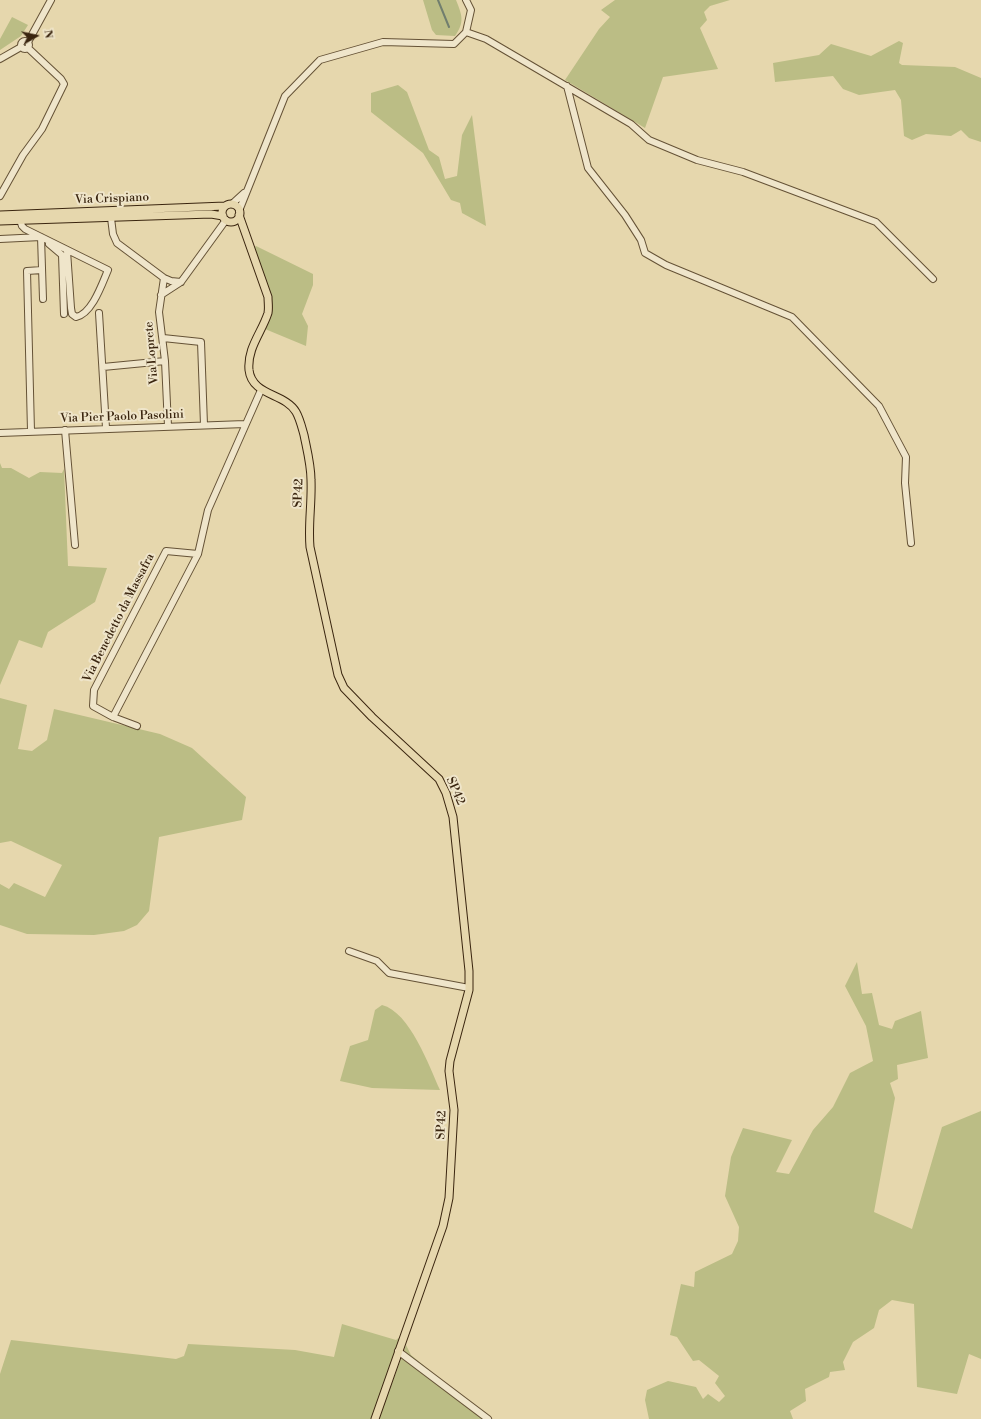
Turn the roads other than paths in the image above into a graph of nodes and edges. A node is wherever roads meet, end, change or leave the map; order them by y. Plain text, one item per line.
1 (50, 0) edge
2 (466, 0) edge
3 (466, 32) junction
4 (26, 46) junction
5 (0, 59) edge
6 (568, 86) junction
7 (246, 192) junction
8 (0, 196) edge
9 (228, 205) junction
10 (239, 213) junction
11 (0, 214) edge
12 (111, 218) junction
13 (226, 219) junction
14 (20, 220) junction
15 (0, 221) edge
16 (244, 234) junction
17 (41, 237) junction
18 (0, 239) edge
19 (67, 251) junction
20 (42, 270) junction
21 (164, 278) junction
22 (933, 279) dead end
23 (181, 282) junction
24 (161, 295) junction
25 (43, 299) dead end
26 (64, 314) dead end
27 (99, 314) dead end
28 (163, 338) junction
29 (165, 362) junction
30 (103, 367) junction
31 (261, 390) junction
32 (246, 424) junction
33 (204, 425) junction
34 (168, 426) junction
35 (106, 428) junction
36 (65, 430) junction
37 (30, 431) junction
38 (0, 433) edge
39 (911, 543) dead end
40 (75, 545) dead end
41 (198, 554) junction
42 (113, 716) junction
43 (137, 726) dead end
44 (349, 951) dead end
45 (469, 988) junction
46 (398, 1350) junction
47 (375, 1419) edge
48 (488, 1419) edge

1 - 4 street
2 - 3 street
3 - 6 street
3 - 7 street
4 - 5 street
4 - 8 street
6 - 22 street
6 - 39 street
7 - 9 street
7 - 10 street
9 - 10 main road
9 - 11 main road, Via Crispiano
9 - 13 main road
10 - 13 main road
10 - 16 main road
12 - 13 main road, Via Crispiano
12 - 14 main road, Via Crispiano
12 - 21 street, Via Crispiano
13 - 16 main road
13 - 23 street
14 - 15 main road, Via Crispiano
14 - 17 street
16 - 31 main road
17 - 18 street
17 - 19 street
17 - 20 street
17 - 26 street
19 - 19 street
20 - 25 street
20 - 37 street
21 - 23 street, Via Crispiano
21 - 24 street, Via Loprete
23 - 24 street
24 - 28 street, Via Loprete
27 - 30 street
28 - 29 street, Via Loprete
28 - 33 street
29 - 30 street
29 - 34 street, Via Loprete
30 - 35 street
31 - 32 street
31 - 45 main road, SP42 / SP42
32 - 33 street, Via Pier Paolo Pasolini
32 - 41 street
33 - 34 street, Via Pier Paolo Pasolini
34 - 35 street, Via Pier Paolo Pasolini
35 - 36 street, Via Pier Paolo Pasolini
36 - 37 street, Via Pier Paolo Pasolini
36 - 40 street
37 - 38 street, Via Pier Paolo Pasolini
41 - 42 street
41 - 42 street, Via Benedetto da Massafra
42 - 43 street, Via Benedetto da Massafra
44 - 45 street
45 - 46 main road, SP42 / SP42
46 - 47 main road, SP42 / SP42
46 - 48 street

